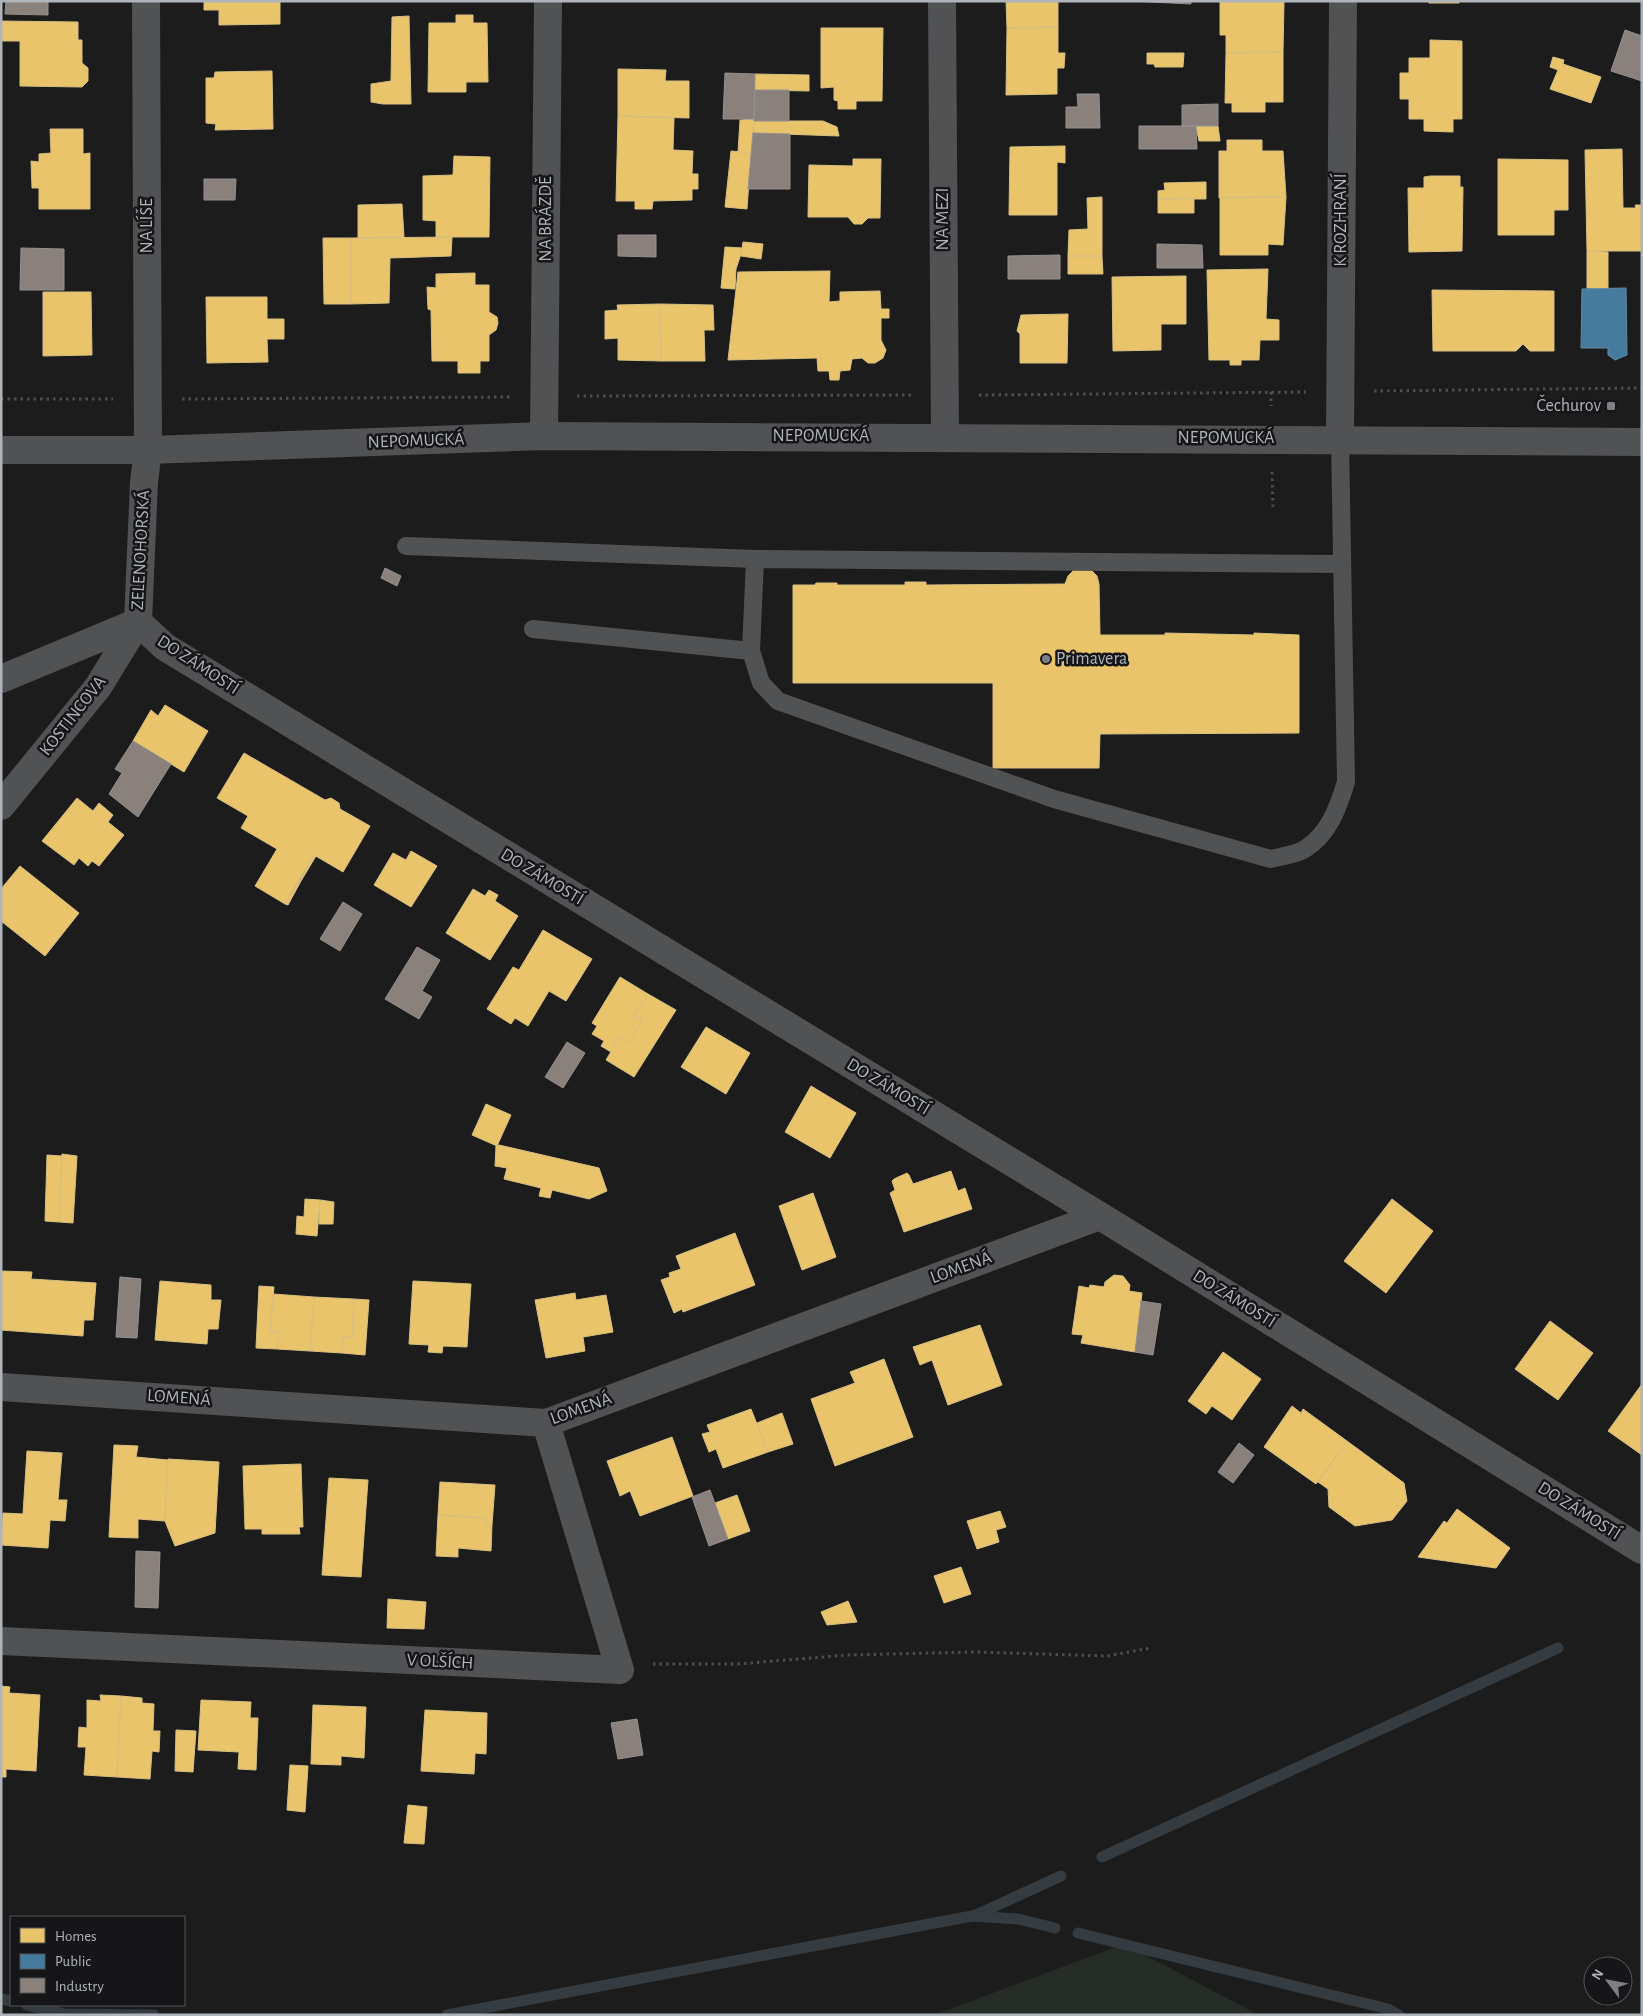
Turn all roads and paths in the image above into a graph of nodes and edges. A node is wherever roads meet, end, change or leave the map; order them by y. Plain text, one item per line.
1 (146, 1) edge
2 (548, 1) edge
3 (942, 1) edge
4 (1343, 1) edge
5 (1642, 388) edge
6 (1340, 392) junction
7 (944, 395) junction
8 (545, 396) junction
9 (1, 399) edge
10 (148, 399) junction
11 (544, 436) junction
12 (945, 436) junction
13 (1340, 439) junction
14 (1642, 442) edge
15 (1, 450) edge
16 (148, 450) junction
17 (406, 546) dead end
18 (755, 558) junction
19 (1342, 564) junction
20 (138, 622) junction
21 (533, 629) dead end
22 (751, 651) junction
23 (1, 679) edge
24 (1, 806) edge
25 (1100, 1216) junction
26 (1, 1387) edge
27 (546, 1423) junction
28 (1642, 1550) edge
29 (1, 1641) edge
30 (1151, 1648) dead end
31 (620, 1670) junction

1 - 10 street, NA LÍŠE
2 - 8 street, NA BRÁZDĚ
3 - 7 street, NA MEZI
4 - 6 street, K ROZHRANÍ
5 - 6 path
6 - 7 path
6 - 13 street, K ROZHRANÍ
7 - 8 path
7 - 12 street, NA MEZI
8 - 10 path
8 - 11 street, NA BRÁZDĚ
9 - 10 path
10 - 16 street, NA LÍŠE
11 - 12 street, NEPOMUCKÁ
11 - 16 street, NEPOMUCKÁ
12 - 13 street, NEPOMUCKÁ
13 - 14 street, NEPOMUCKÁ
13 - 19 lane
15 - 16 street, NEPOMUCKÁ
16 - 20 street, ZELENOHORSKÁ
17 - 18 lane
18 - 19 lane
18 - 22 lane
19 - 22 lane
20 - 23 street, ZELENOHORSKÁ
20 - 24 street, KOSTINCOVA
20 - 25 street, DO ZÁMOSTÍ
21 - 22 lane
25 - 27 street, LOMENÁ
25 - 28 street, DO ZÁMOSTÍ
26 - 27 street, LOMENÁ
27 - 31 street
29 - 31 street, V OLŠÍCH
30 - 31 path

